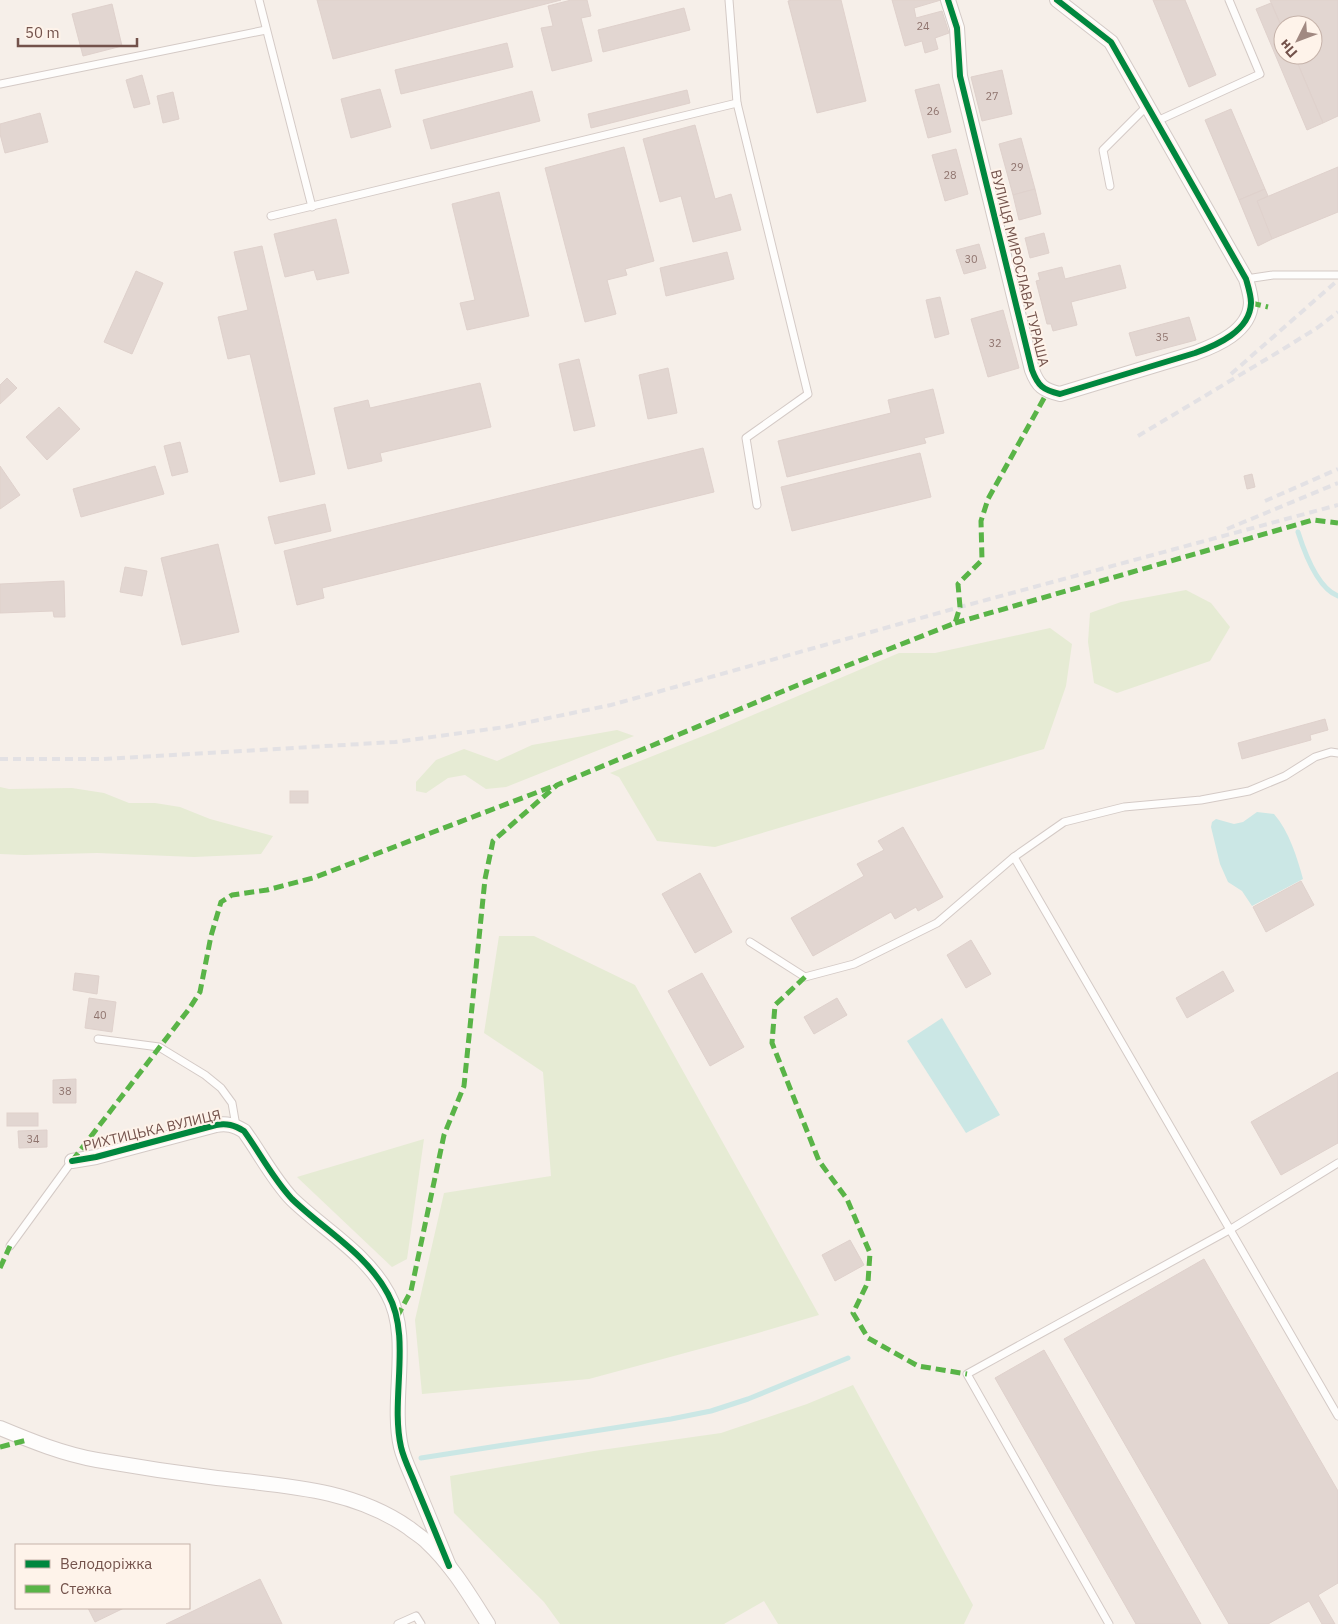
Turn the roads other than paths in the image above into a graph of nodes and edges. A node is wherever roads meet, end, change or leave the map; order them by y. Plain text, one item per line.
1 (258, 0) edge
2 (729, 0) edge
3 (948, 0) edge
4 (1057, 0) edge
5 (1229, 0) edge
6 (266, 30) junction
7 (0, 84) edge
8 (738, 103) junction
9 (1147, 106) junction
10 (1156, 121) junction
11 (1110, 186) dead end
12 (312, 206) junction
13 (272, 216) dead end
14 (1338, 275) edge
15 (1246, 279) junction
16 (757, 505) dead end
17 (1338, 753) edge
18 (1014, 857) junction
19 (750, 942) dead end
20 (98, 1039) dead end
21 (236, 1126) junction
22 (72, 1161) joint
23 (1338, 1163) edge
24 (1230, 1229) junction
25 (10, 1246) dead end
26 (1338, 1416) edge
27 (0, 1428) edge
28 (449, 1566) junction
29 (398, 1624) edge
30 (421, 1624) edge
31 (488, 1624) edge
32 (1109, 1624) edge

1 - 6 lane
2 - 8 lane
3 - 15 street, ВУЛИЦЯ МИРОСЛАВА ТУРАША
4 - 9 street, ВУЛИЦЯ МИРОСЛАВА ТУРАША
5 - 10 lane
6 - 7 lane
6 - 12 lane
8 - 12 lane
8 - 16 lane
9 - 10 street, ВУЛИЦЯ МИРОСЛАВА ТУРАША
9 - 11 lane
10 - 15 street, ВУЛИЦЯ МИРОСЛАВА ТУРАША
12 - 13 lane
14 - 15 lane
17 - 18 lane
18 - 19 lane
18 - 24 lane
20 - 21 lane
21 - 22 street, РИХТИЦЬКА ВУЛИЦЯ
21 - 28 street, РИХТИЦЬКА ВУЛИЦЯ
22 - 25 lane
23 - 24 lane
24 - 26 lane
24 - 32 lane
27 - 28 street
28 - 31 street
29 - 30 lane

